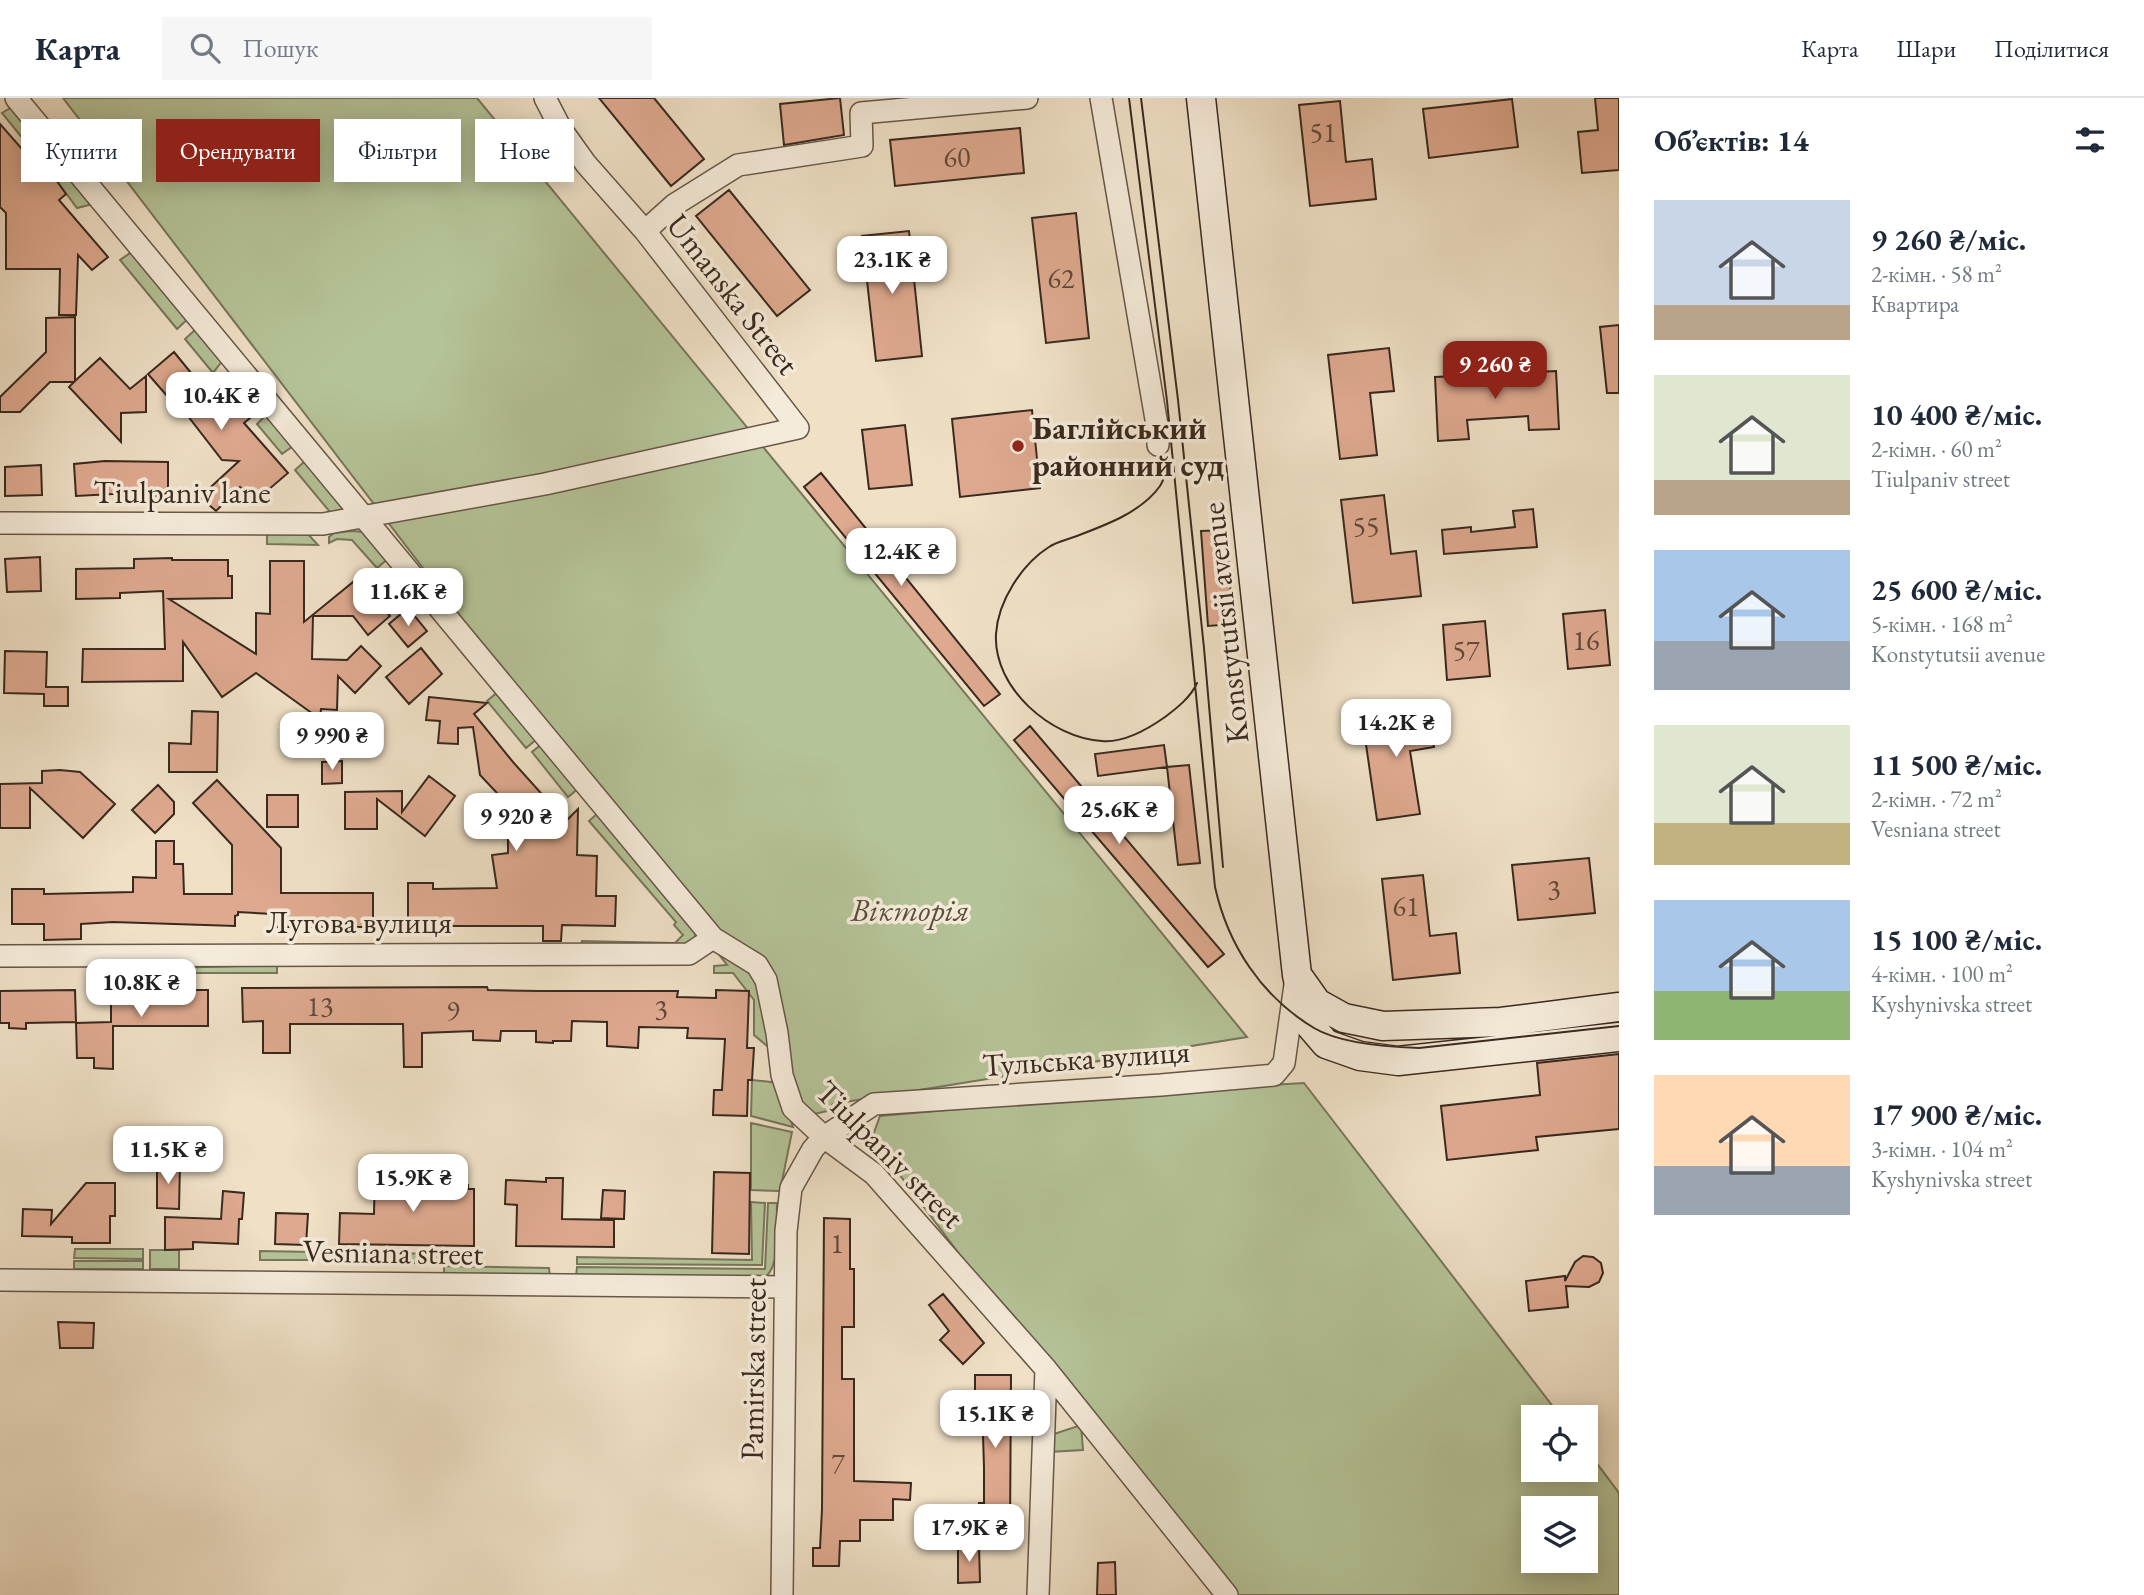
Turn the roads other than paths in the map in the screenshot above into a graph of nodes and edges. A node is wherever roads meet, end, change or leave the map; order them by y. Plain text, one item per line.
1 (16, 98) edge
2 (545, 98) edge
3 (1027, 98) edge
4 (1101, 98) edge
5 (1201, 98) edge
6 (645, 231) junction
7 (797, 428) joint
8 (1158, 445) dead end
9 (364, 515) junction
10 (0, 523) edge
11 (712, 939) junction
12 (0, 956) edge
13 (1297, 975) junction
14 (1619, 1007) edge
15 (1619, 1037) edge
16 (818, 1143) junction
17 (0, 1280) edge
18 (785, 1287) junction
19 (1046, 1369) junction
20 (782, 1595) edge
21 (1038, 1595) edge
22 (1227, 1595) edge

1 - 9 street, Tiulpaniv street
2 - 6 street, Umanska Street
3 - 6 street
4 - 8 street
5 - 13 street, Konstytutsii avenue
6 - 7 street, Umanska Street
7 - 9 street, Tiulpaniv lane
9 - 10 street, Tiulpaniv lane
9 - 11 street, Tiulpaniv street
11 - 12 street, Лугова вулиця
11 - 16 street, Tiulpaniv street
13 - 14 street
13 - 15 street, Konstytutsii avenue
13 - 16 street, Тульська вулиця
16 - 18 street, Pamirska street
16 - 19 street, Tiulpaniv street
17 - 18 street, Vesniana street
18 - 20 street, Pamirska street
19 - 21 street
19 - 22 street, Tiulpaniv street

